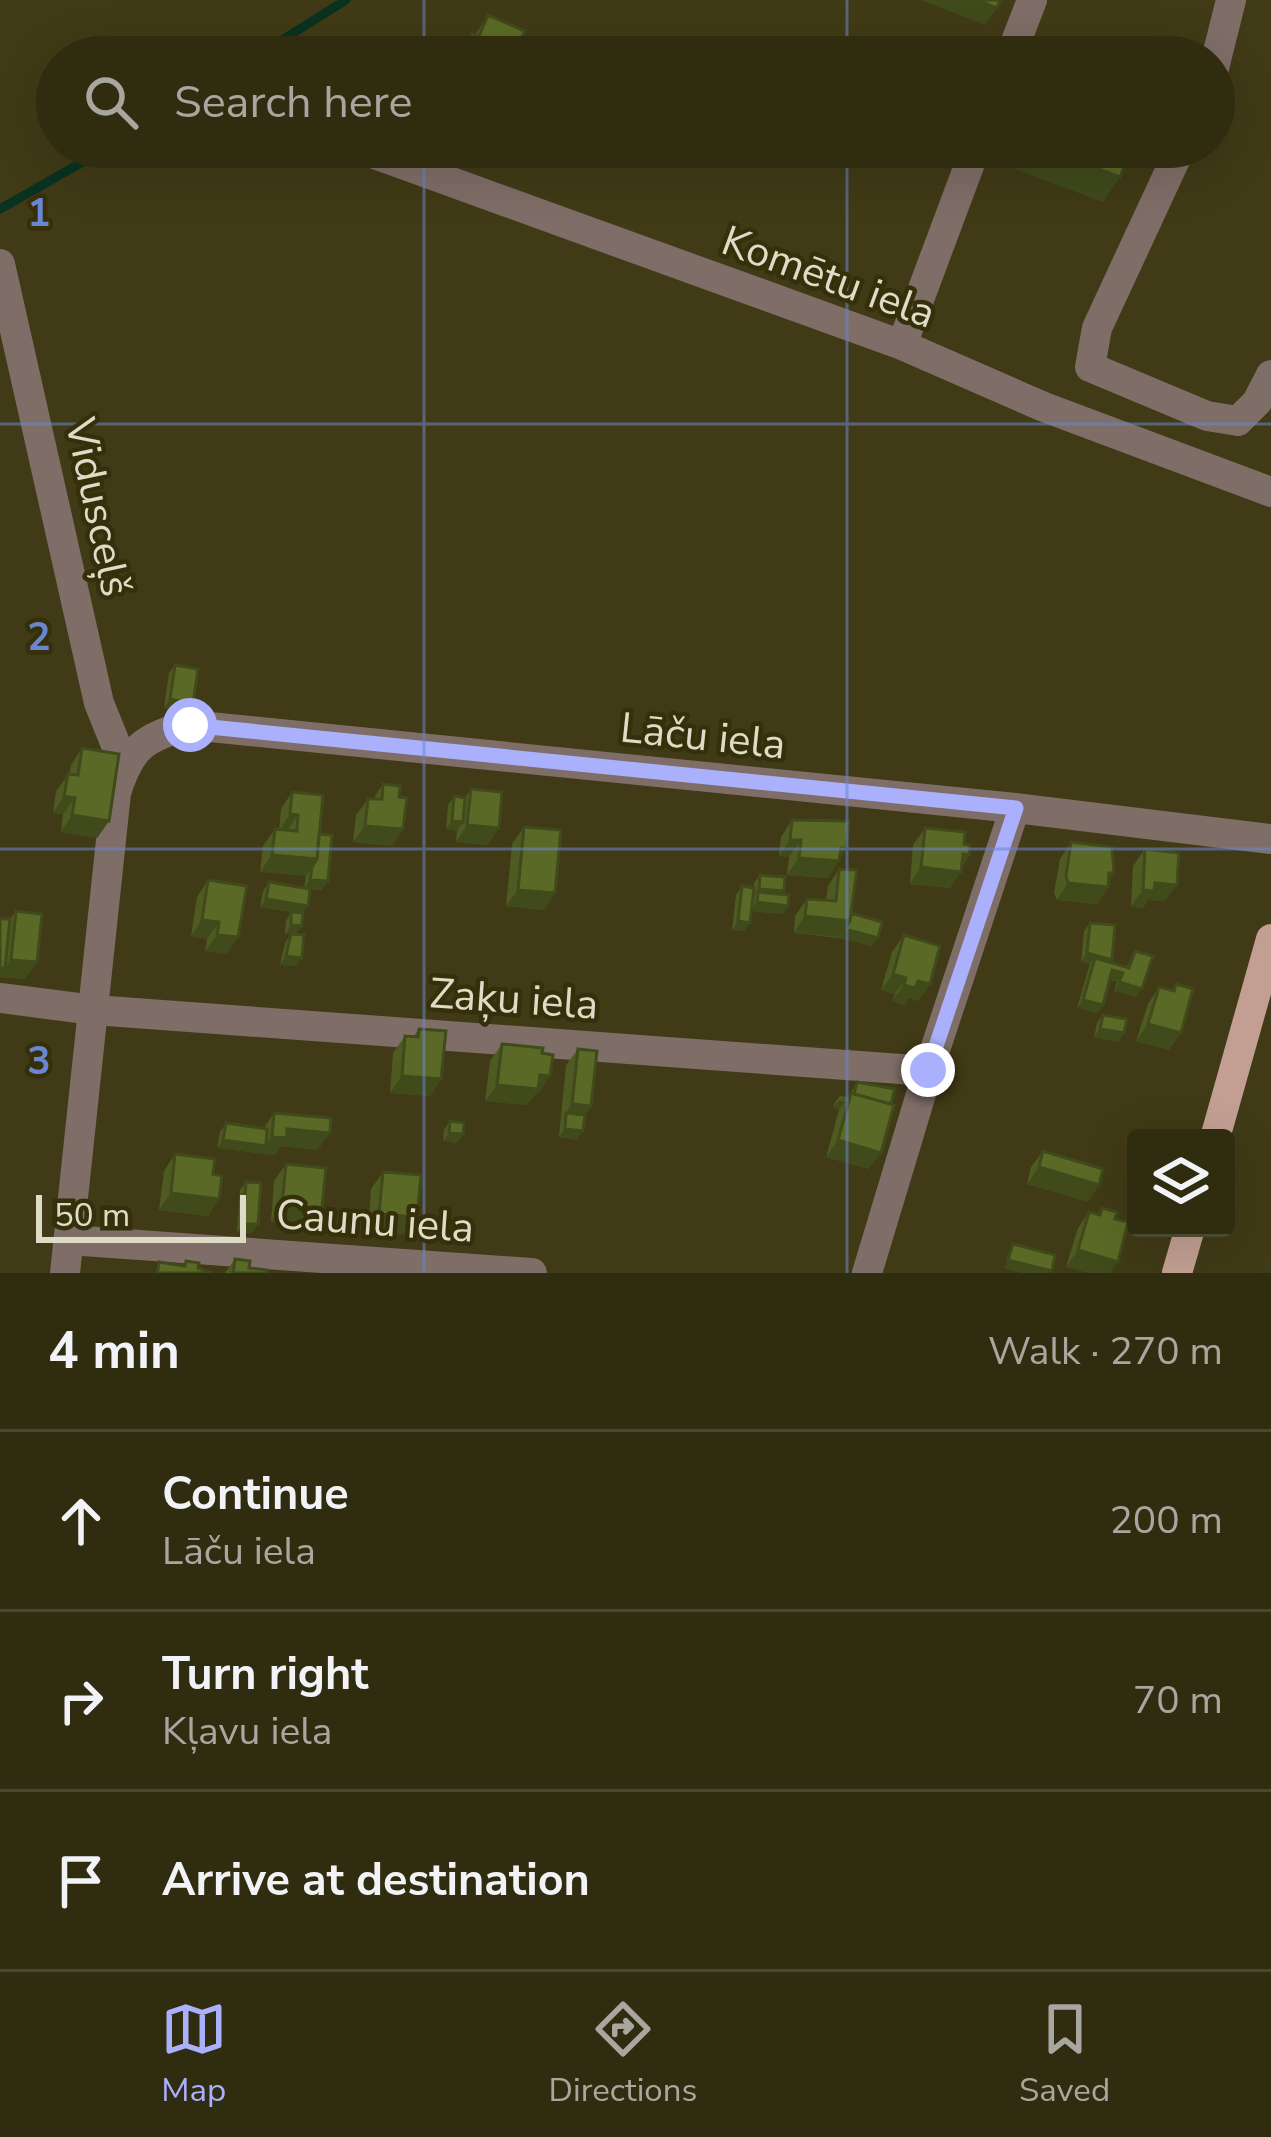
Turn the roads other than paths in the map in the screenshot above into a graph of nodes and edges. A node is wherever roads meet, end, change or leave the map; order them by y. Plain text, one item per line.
1 (1032, 0) edge
2 (1231, 0) edge
3 (1018, 36) edge
4 (1222, 36) edge
5 (413, 168) edge
6 (968, 168) edge
7 (1165, 168) edge
8 (0, 264) edge
9 (902, 345) junction
10 (1271, 375) edge
11 (1271, 492) edge
12 (129, 758) junction
13 (1016, 808) junction
14 (1271, 839) edge
15 (1271, 939) edge
16 (0, 998) edge
17 (94, 1010) junction
18 (928, 1070) junction
19 (1218, 1129) edge
20 (1187, 1237) edge
21 (69, 1240) junction
22 (65, 1273) edge
23 (532, 1273) edge
24 (867, 1273) edge
25 (1177, 1273) edge

1 - 3 street
2 - 4 street
5 - 9 street, Komētu iela
6 - 9 street
7 - 10 street
8 - 12 street, Vidusceļš
9 - 11 street, Komētu iela
12 - 13 street, Lāču iela
12 - 17 street
13 - 14 street, Lāču iela
13 - 18 street
15 - 19 main road
16 - 17 street, Zaķu iela
17 - 18 street, Zaķu iela
17 - 21 street
18 - 24 street
20 - 25 main road
21 - 22 street
21 - 23 street, Caunu iela

